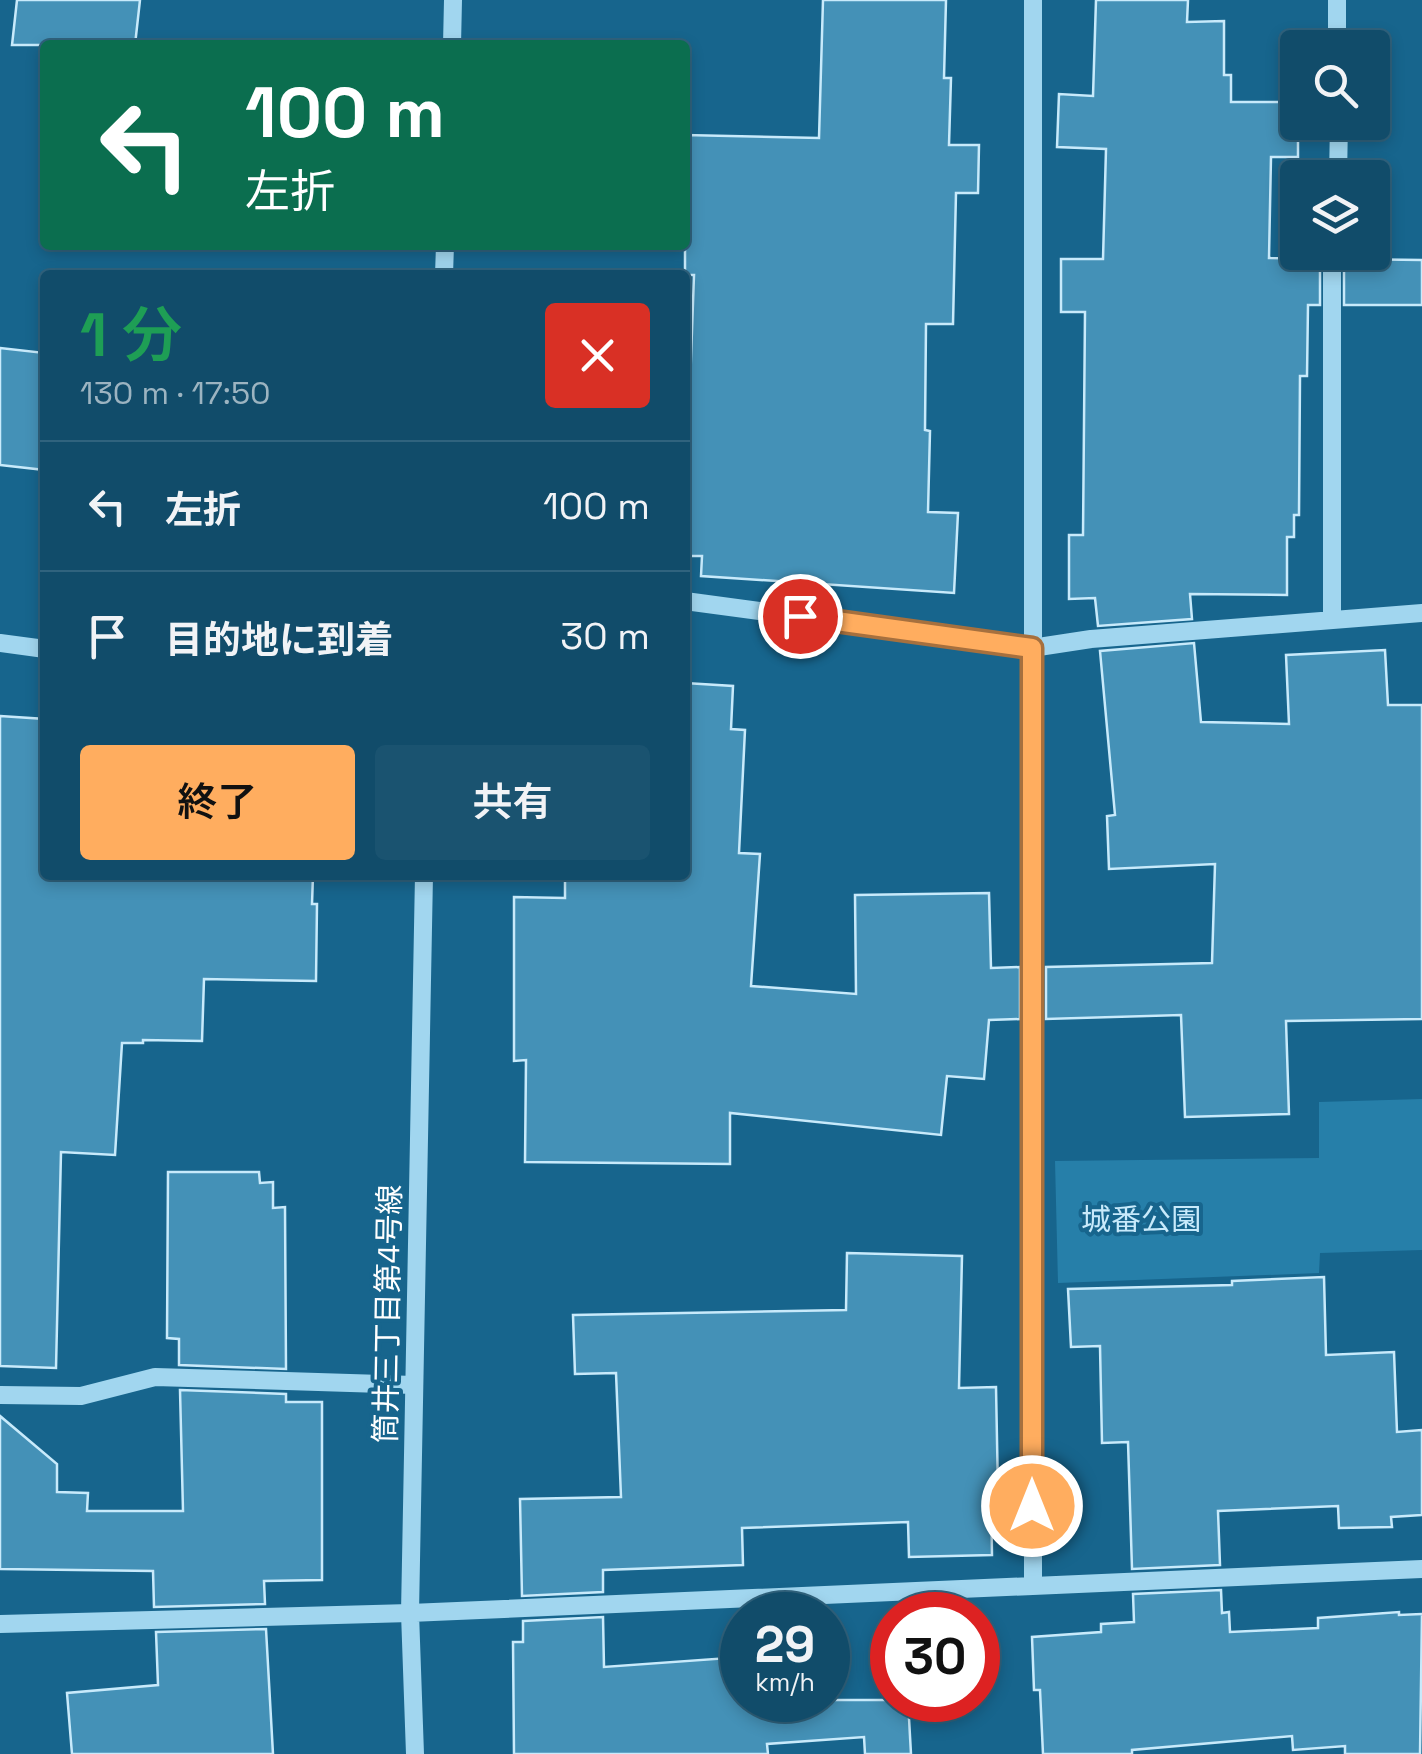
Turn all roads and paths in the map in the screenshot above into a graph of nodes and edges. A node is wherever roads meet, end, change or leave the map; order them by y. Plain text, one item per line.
1 (453, 0) edge
2 (1033, 0) edge
3 (1336, 0) edge
4 (1337, 30) edge
5 (452, 40) edge
6 (1332, 270) edge
7 (690, 602) edge
8 (1422, 613) edge
9 (1332, 620) junction
10 (0, 643) edge
11 (40, 648) edge
12 (1032, 648) junction
13 (424, 880) edge
14 (414, 1386) junction
15 (0, 1396) edge
16 (1422, 1569) edge
17 (1032, 1584) junction
18 (410, 1614) junction
19 (0, 1624) edge
20 (415, 1754) edge

1 - 5 street
2 - 12 street
3 - 4 street
6 - 9 street
7 - 12 street
8 - 9 street
9 - 12 street
10 - 11 street
12 - 17 street
13 - 14 street, 筒井三丁目第4号線
14 - 15 street
14 - 18 street, 筒井三丁目第4号線
16 - 17 street
17 - 18 street
18 - 19 street
18 - 20 street, 筒井三丁目第4号線

